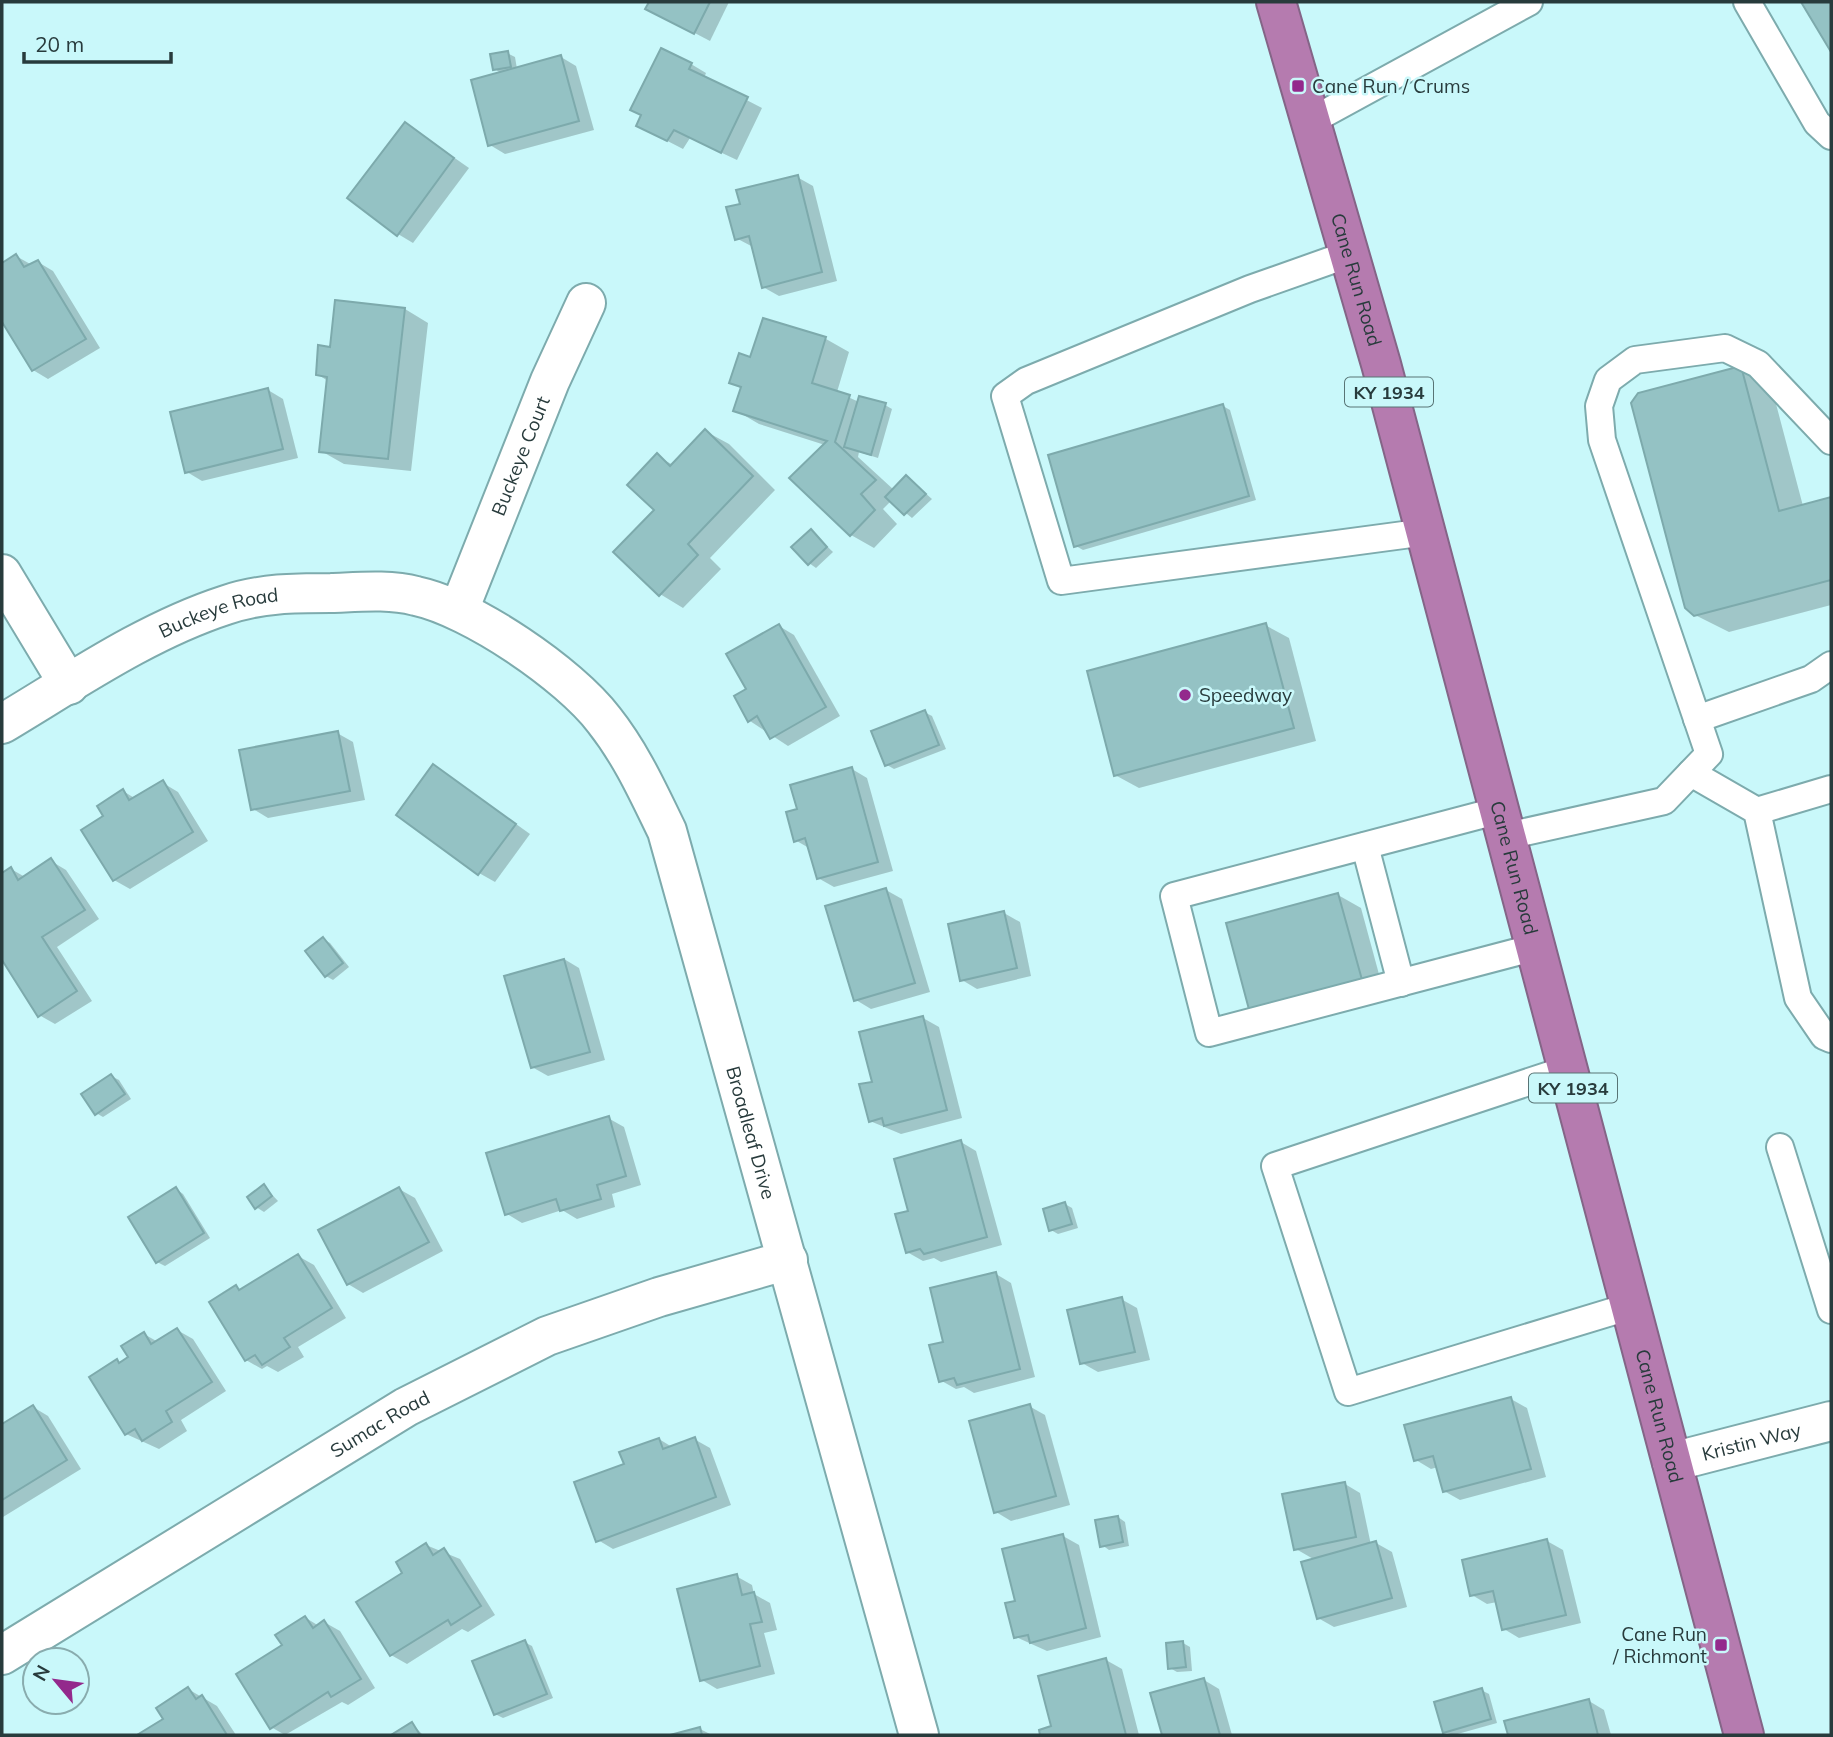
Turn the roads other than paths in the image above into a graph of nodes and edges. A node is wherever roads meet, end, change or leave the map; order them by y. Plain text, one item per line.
1 (1276, 2) edge
2 (1529, 2) edge
3 (1747, 2) edge
4 (1309, 122) junction
5 (1831, 136) edge
6 (1349, 254) junction
7 (586, 303) dead end
8 (1831, 441) edge
9 (1426, 532) junction
10 (2, 574) edge
11 (459, 610) junction
12 (1831, 665) edge
13 (69, 685) junction
14 (1697, 719) junction
15 (2, 724) edge
16 (1691, 773) junction
17 (1831, 789) edge
18 (1757, 811) junction
19 (1503, 823) junction
20 (1365, 846) junction
21 (1536, 947) junction
22 (1401, 983) junction
23 (1831, 1039) edge
24 (1568, 1069) junction
25 (1780, 1147) dead end
26 (788, 1260) junction
27 (1631, 1306) junction
28 (1831, 1310) edge
29 (1831, 1420) edge
30 (1672, 1462) junction
31 (2, 1655) edge
32 (919, 1735) edge
33 (1744, 1735) edge

1 - 4 highway, Cane Run Road / KY 1934
2 - 4 lane
3 - 5 lane
4 - 6 highway, Cane Run Road / KY 1934
6 - 9 highway, Cane Run Road / KY 1934
6 - 9 lane
7 - 11 street, Buckeye Court
8 - 14 lane
9 - 19 highway, Cane Run Road / KY 1934
10 - 13 street
11 - 13 street, Buckeye Road
11 - 26 street, Broadleaf Drive
12 - 14 lane
13 - 15 street, Buckeye Road
14 - 16 lane
16 - 18 lane
16 - 19 lane
17 - 18 lane
18 - 23 lane
19 - 20 lane
19 - 21 highway, Cane Run Road / KY 1934
20 - 22 lane
20 - 22 lane
21 - 22 lane
21 - 24 highway, Cane Run Road / KY 1934
24 - 27 highway, Cane Run Road / KY 1934
24 - 27 lane
25 - 28 lane
26 - 31 street, Sumac Road
26 - 32 street, Broadleaf Drive
27 - 30 highway, Cane Run Road / KY 1934
29 - 30 street, Kristin Way
30 - 33 highway, Cane Run Road / KY 1934

